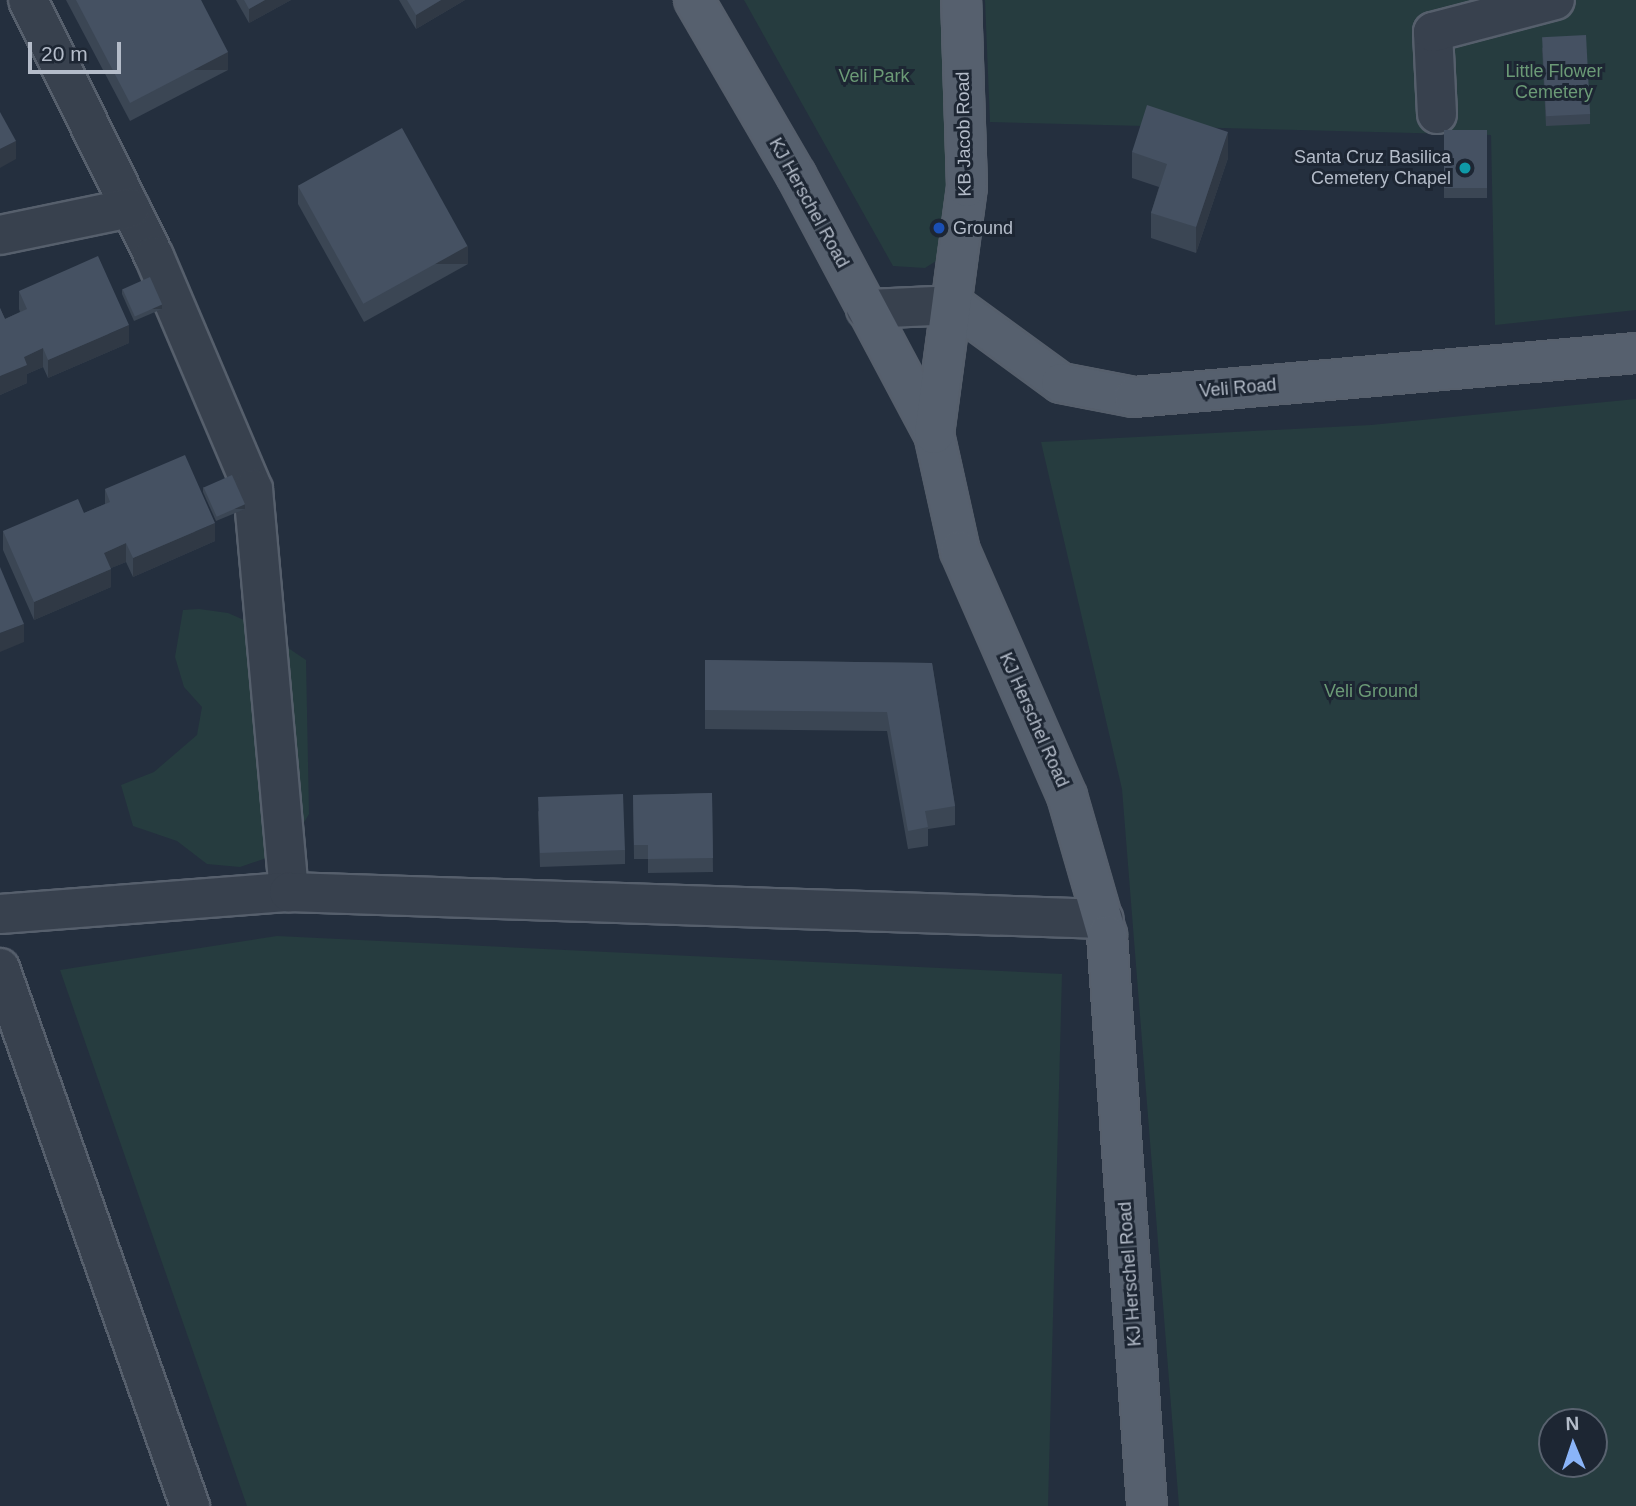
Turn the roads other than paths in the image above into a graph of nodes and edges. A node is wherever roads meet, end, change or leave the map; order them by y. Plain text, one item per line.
1 (28, 0) edge
2 (694, 0) edge
3 (961, 0) edge
4 (1555, 0) edge
5 (1437, 114) dead end
6 (131, 208) junction
7 (0, 235) edge
8 (954, 305) junction
9 (866, 309) junction
10 (1636, 353) edge
11 (934, 434) junction
12 (289, 892) junction
13 (0, 914) edge
14 (1104, 919) junction
15 (0, 968) edge
16 (190, 1506) edge
17 (1147, 1506) edge

1 - 6 street
2 - 9 main road, KJ Herschel Road
3 - 8 main road, KB Jacob Road
4 - 5 street
6 - 7 street
6 - 12 street
8 - 9 street
8 - 10 main road, Veli Road
8 - 11 main road, KB Jacob Road
9 - 11 main road, KJ Herschel Road
11 - 14 main road, KJ Herschel Road
12 - 13 street
12 - 14 street
14 - 17 main road, KJ Herschel Road
15 - 16 street

